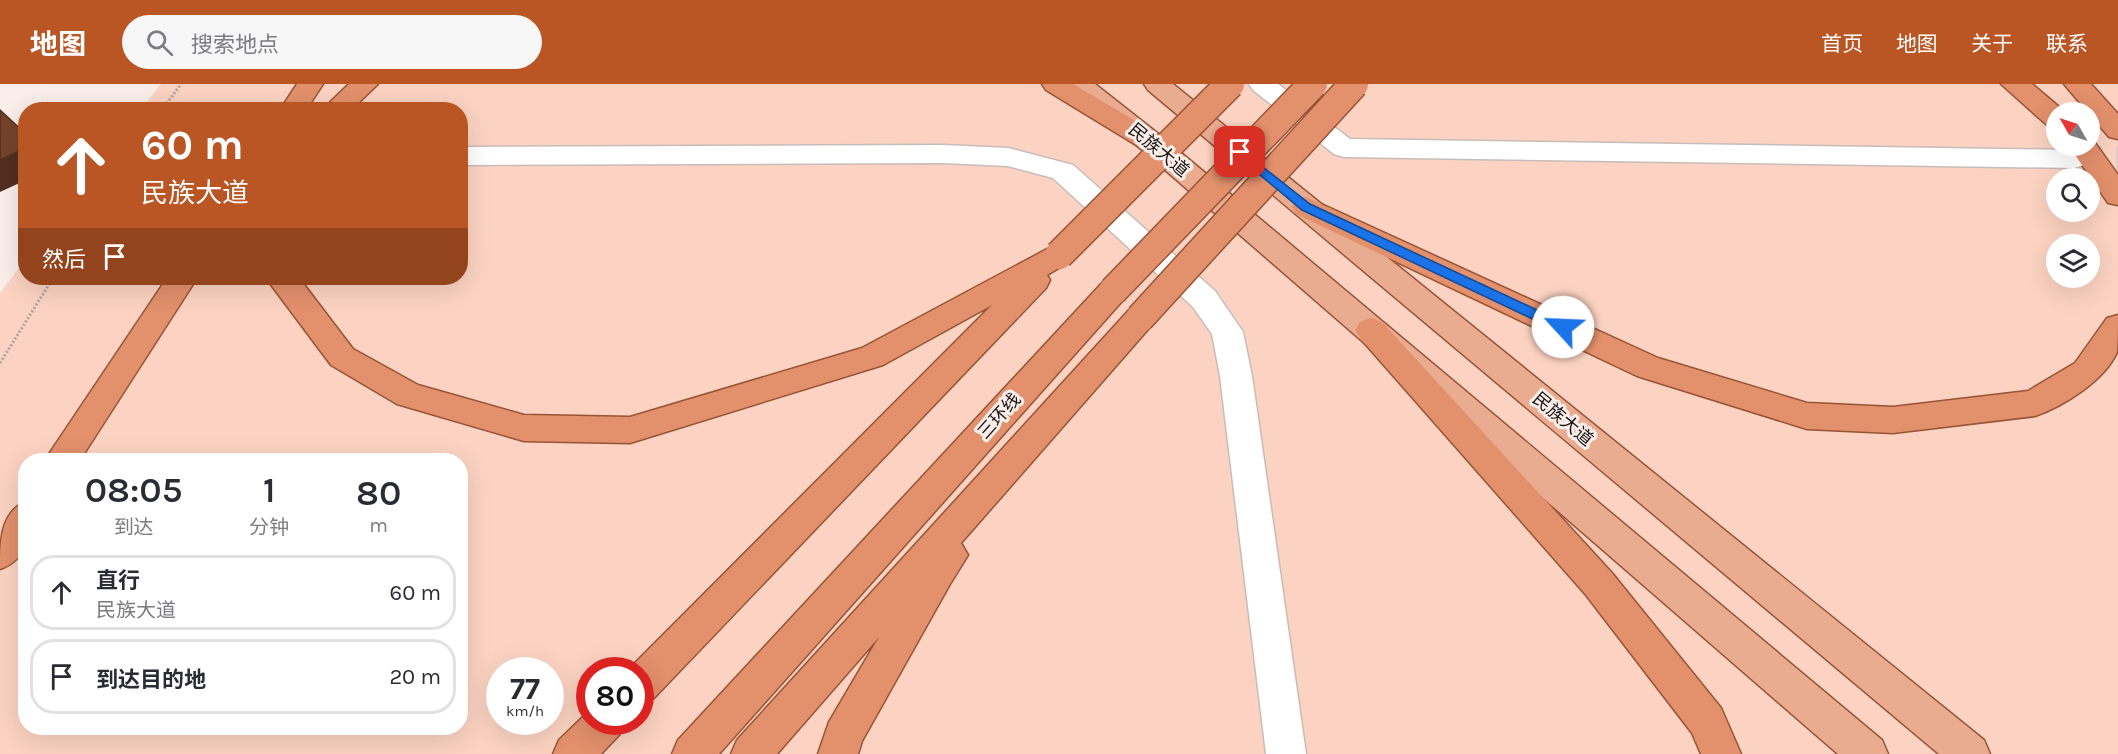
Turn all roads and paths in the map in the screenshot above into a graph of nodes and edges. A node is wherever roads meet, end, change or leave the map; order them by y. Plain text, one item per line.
1 (181, 84) edge
2 (310, 84) edge
3 (365, 84) edge
4 (1055, 84) edge
5 (1079, 84) edge
6 (1157, 84) edge
7 (1230, 84) edge
8 (1262, 84) edge
9 (1313, 84) edge
10 (1354, 84) edge
11 (2014, 84) edge
12 (2078, 84) edge
13 (168, 102) edge
14 (298, 102) edge
15 (344, 102) edge
16 (2046, 109) edge
17 (2118, 131) edge
18 (1151, 142) junction
19 (2046, 152) tunnel mouth
20 (468, 156) edge
21 (2083, 156) edge
22 (2118, 196) edge
23 (1306, 207) junction
24 (1059, 255) junction
25 (49, 285) edge
26 (177, 285) edge
27 (287, 285) edge
28 (2118, 326) edge
29 (1371, 330) junction
30 (0, 363) edge
31 (1049, 419) junction
32 (67, 453) edge
33 (18, 528) edge
34 (0, 554) edge
35 (654, 671) edge
36 (592, 735) edge
37 (573, 754) edge
38 (692, 754) edge
39 (751, 754) edge
40 (838, 754) edge
41 (1286, 754) edge
42 (1721, 754) edge
43 (1868, 754) edge
44 (1970, 754) edge

1 - 13 path
2 - 14 highway
3 - 15 highway
4 - 18 highway
5 - 18 main road, 民族大道
6 - 23 main road, 民族大道
7 - 24 highway, bridge
8 - 19 street
9 - 38 highway, 三环线, bridge
10 - 31 highway, bridge
11 - 16 highway
12 - 17 highway
18 - 29 main road, 民族大道
20 - 41 street
21 - 22 highway
23 - 28 highway
23 - 44 main road, 民族大道
24 - 27 highway
24 - 35 highway
25 - 30 path
26 - 32 highway
29 - 42 highway
29 - 43 main road, 民族大道
31 - 39 highway
31 - 40 highway
33 - 34 highway
36 - 37 highway

